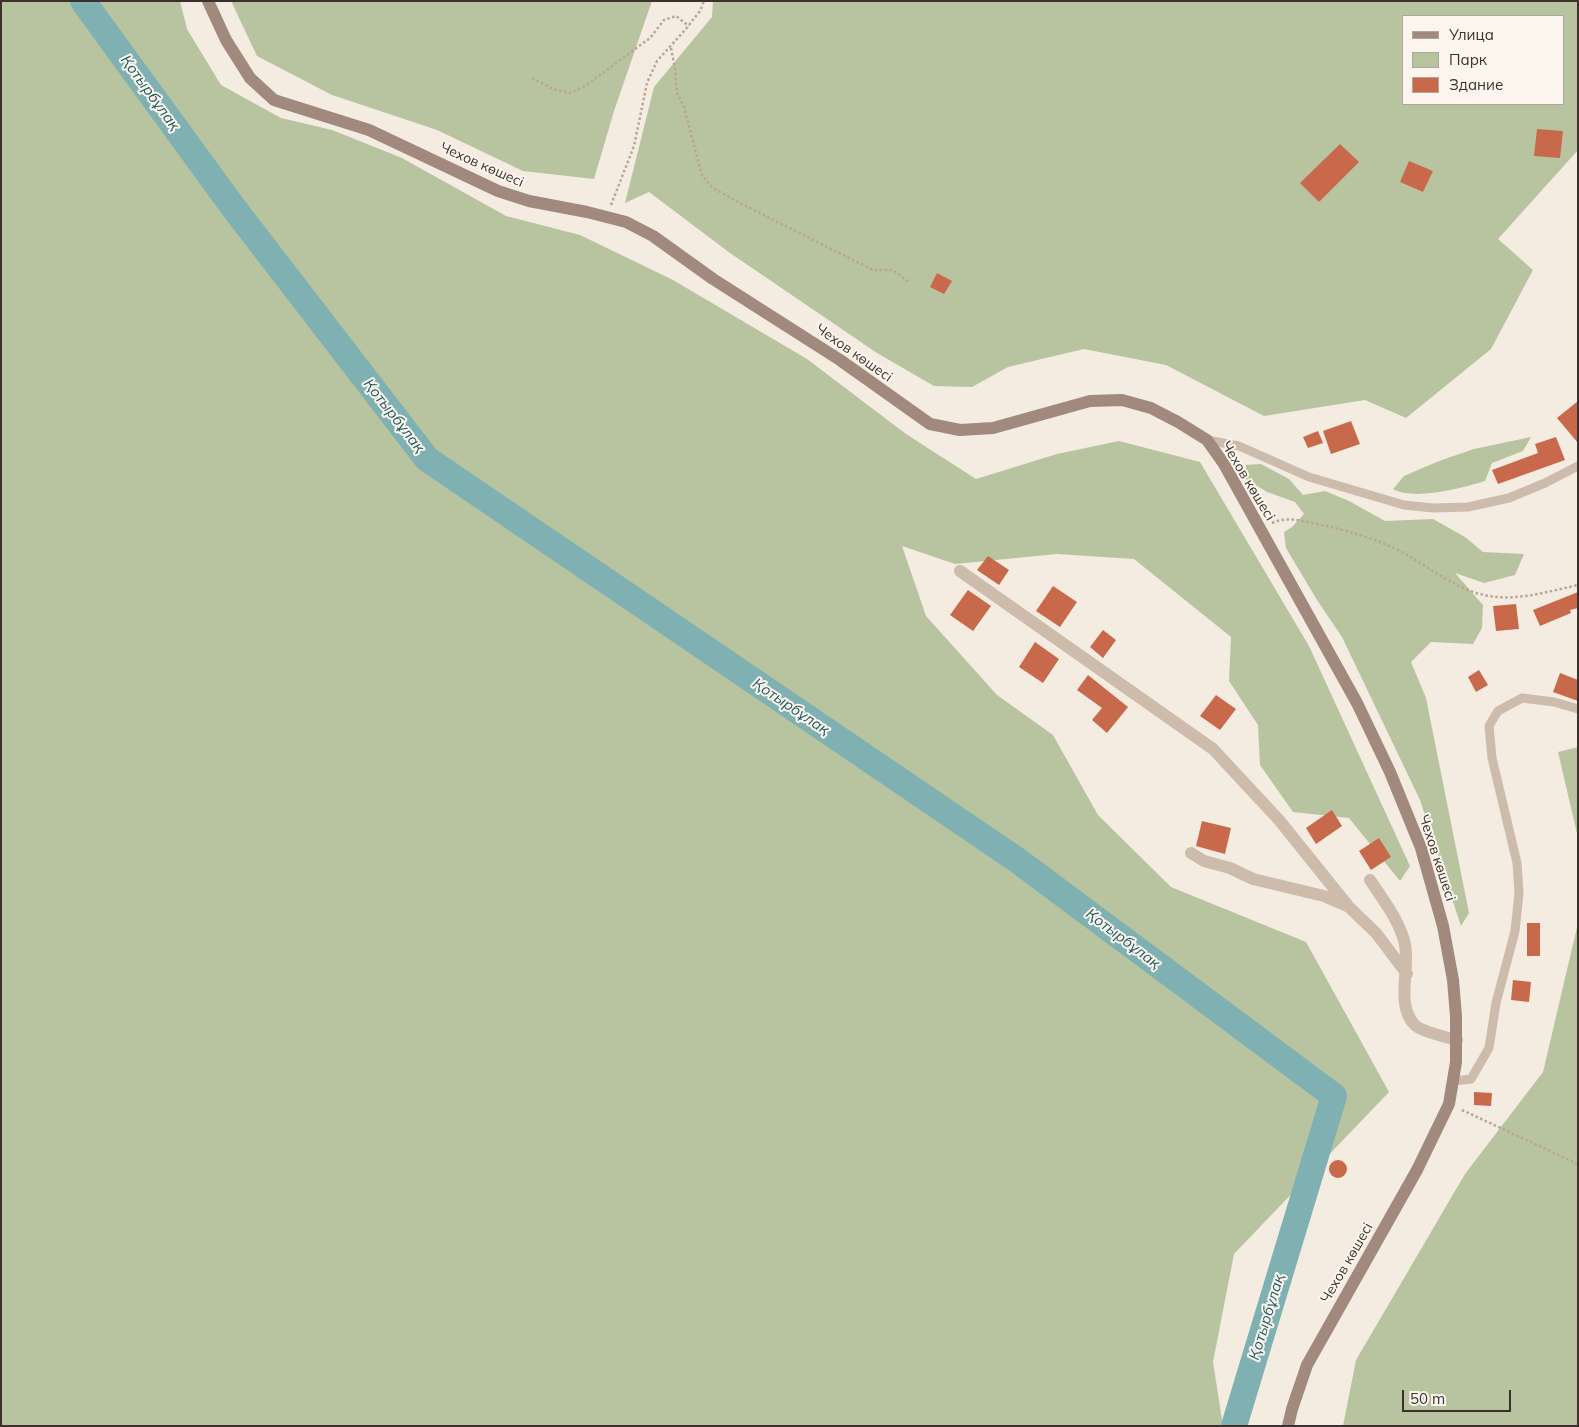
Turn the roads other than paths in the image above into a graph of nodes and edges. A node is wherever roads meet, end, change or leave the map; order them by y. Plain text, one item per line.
1 (208, 1) edge
2 (1206, 440) junction
3 (1578, 466) edge
4 (960, 571) dead end
5 (1578, 709) edge
6 (1191, 853) dead end
7 (1370, 880) dead end
8 (1349, 907) junction
9 (1407, 974) junction
10 (1457, 1040) junction
11 (1454, 1082) junction
12 (1288, 1426) edge

1 - 2 main road, Чехов көшесі
2 - 3 lane
2 - 10 main road, Чехов көшесі
4 - 8 street
5 - 11 lane
6 - 8 street
7 - 9 street
8 - 9 street
9 - 10 street
10 - 11 main road, Чехов көшесі
11 - 12 main road, Чехов көшесі

